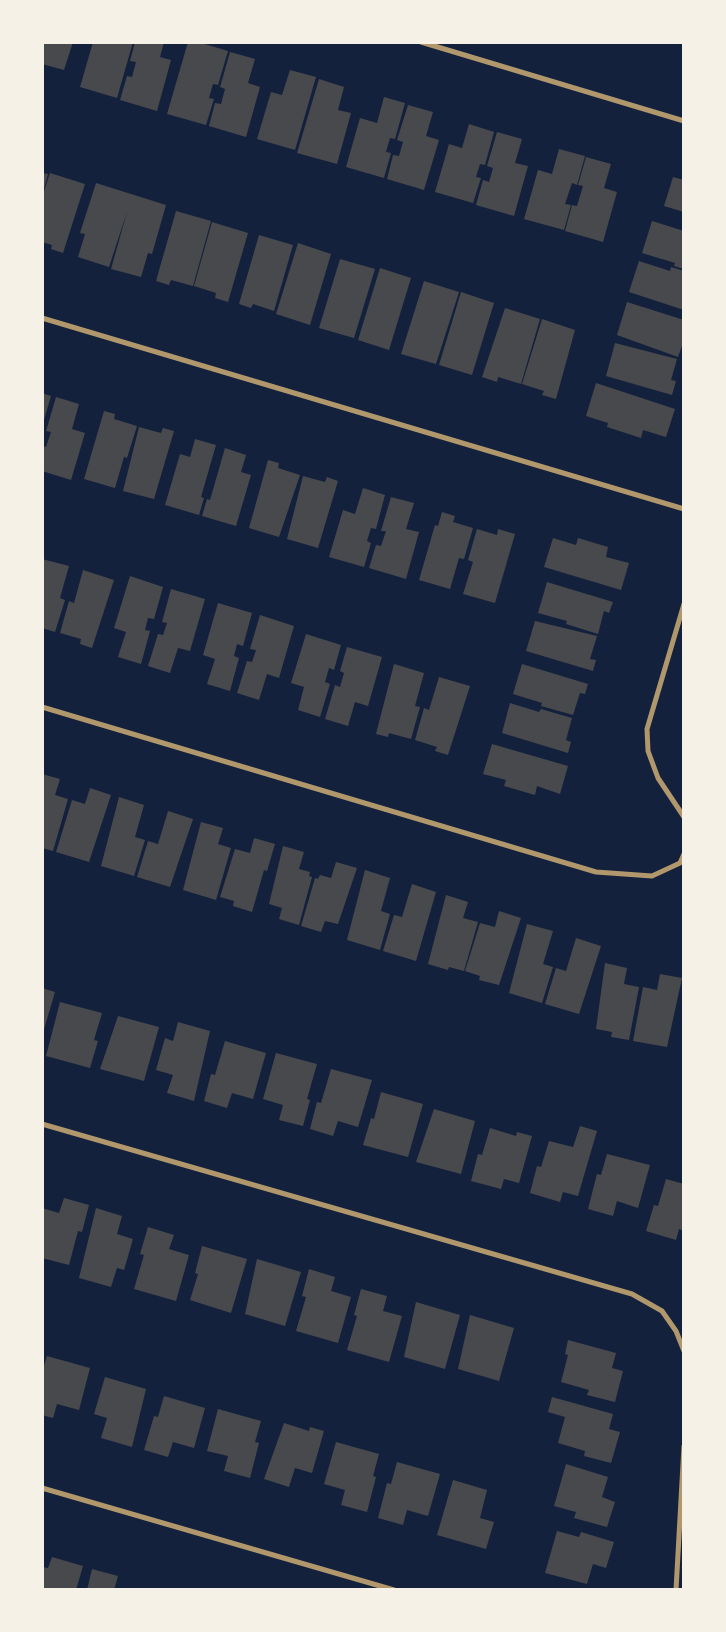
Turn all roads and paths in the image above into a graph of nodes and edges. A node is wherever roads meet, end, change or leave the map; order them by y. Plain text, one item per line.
1 (420, 42) edge
2 (684, 121) edge
3 (42, 318) edge
4 (684, 509) edge
5 (684, 604) edge
6 (42, 707) edge
7 (684, 817) edge
8 (684, 854) edge
9 (42, 1124) edge
10 (684, 1350) edge
11 (684, 1446) edge
12 (42, 1488) edge
13 (394, 1590) edge
14 (676, 1590) edge

1 - 2 street
3 - 4 street
5 - 7 street
6 - 8 street
9 - 10 street
11 - 14 street
12 - 13 street

